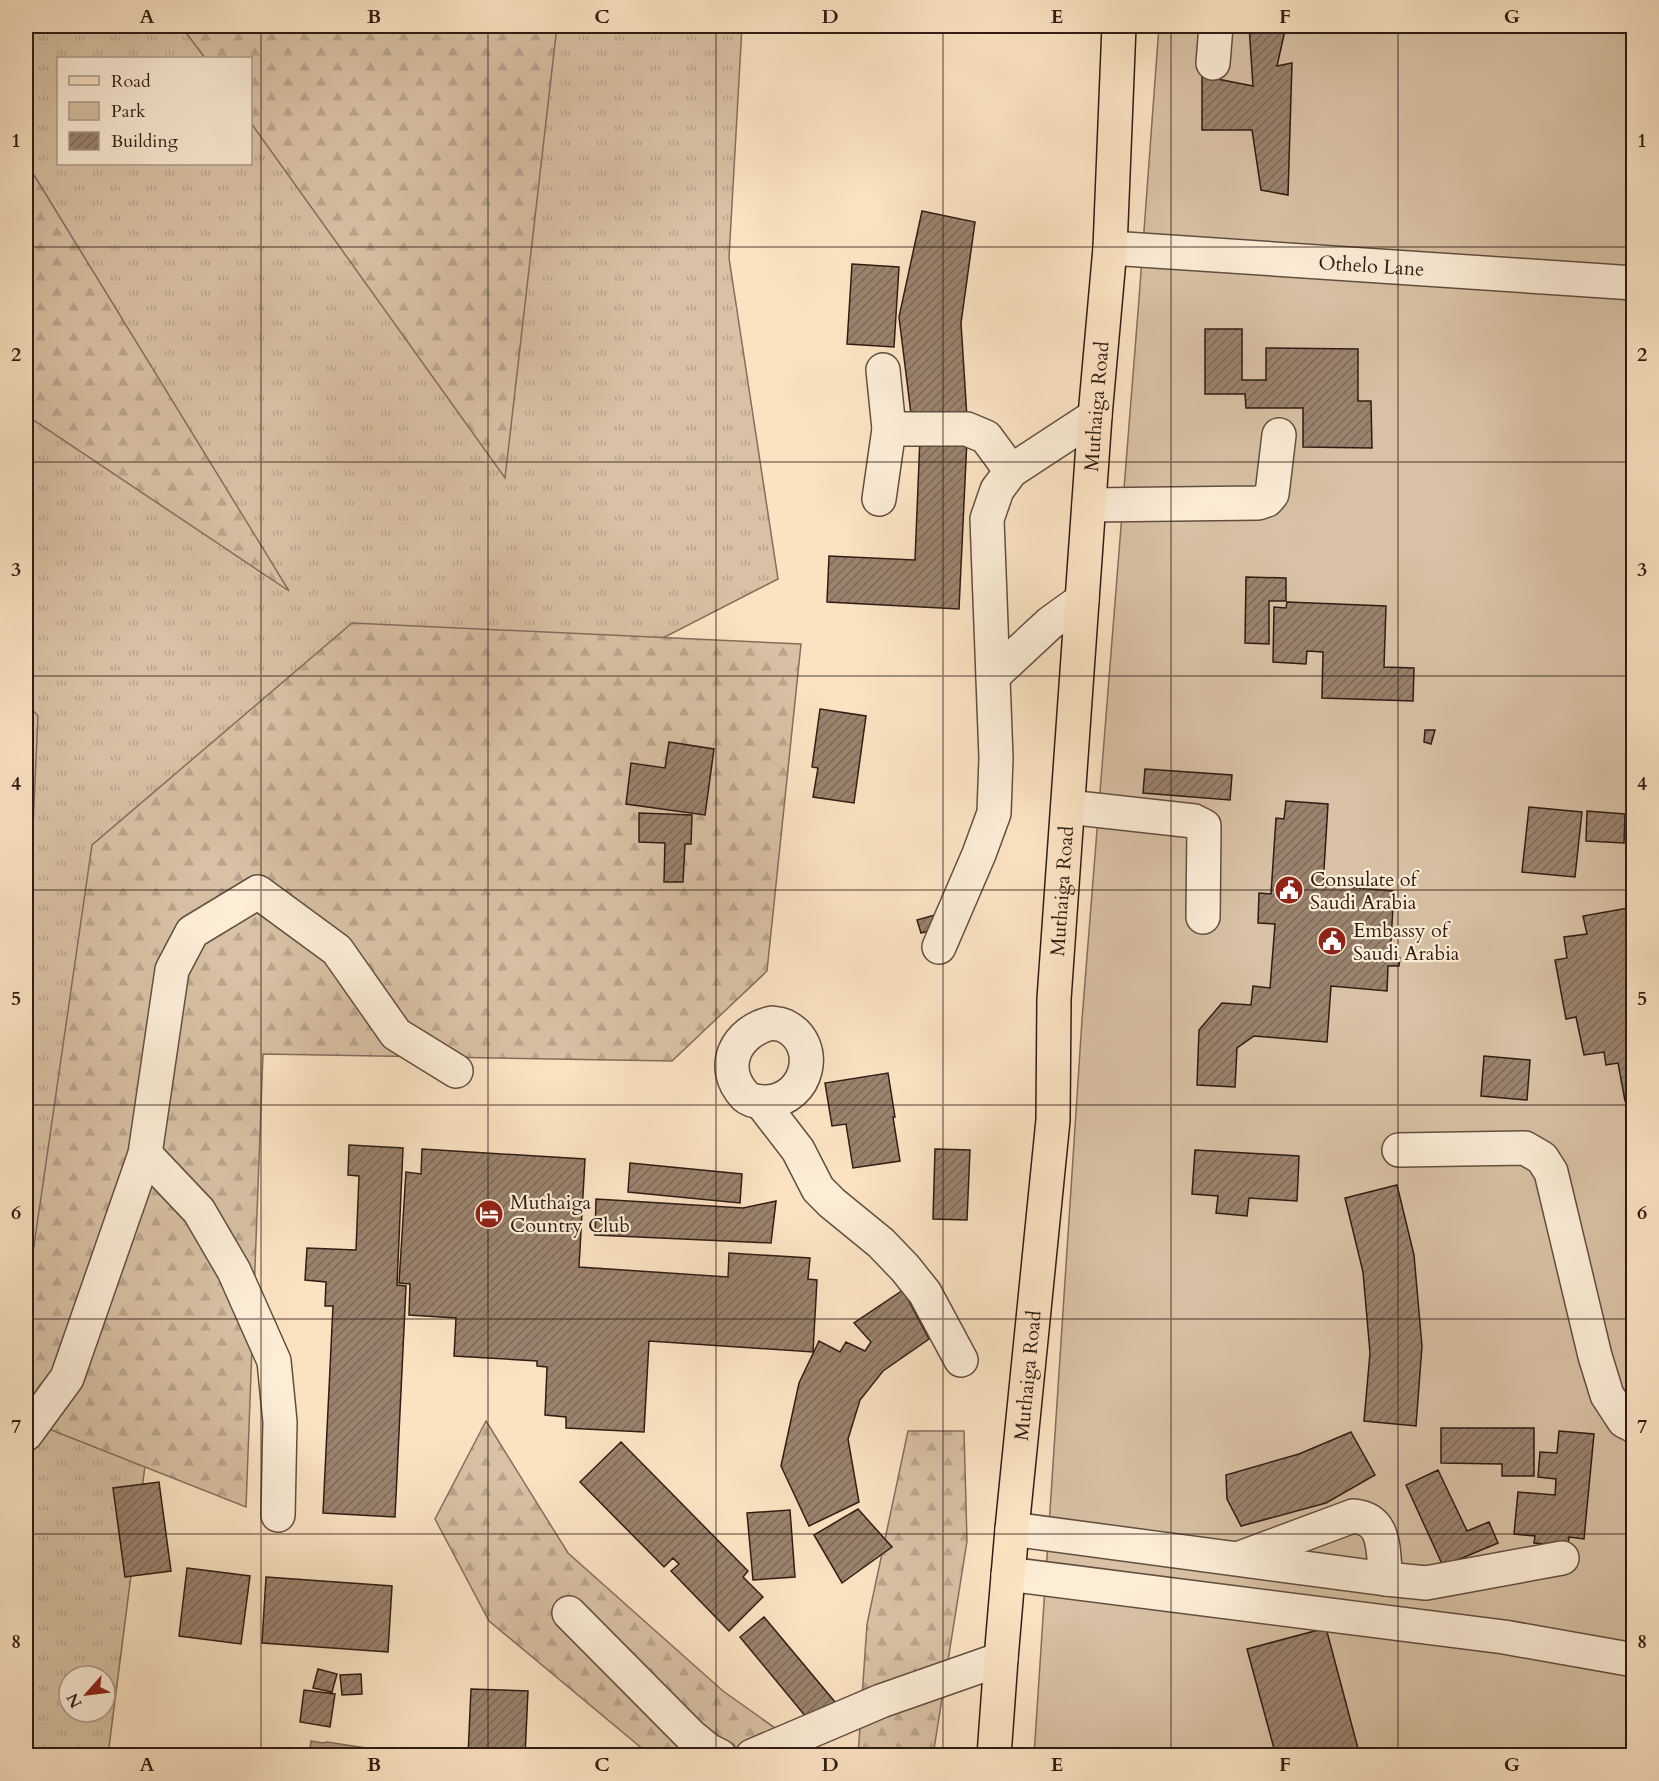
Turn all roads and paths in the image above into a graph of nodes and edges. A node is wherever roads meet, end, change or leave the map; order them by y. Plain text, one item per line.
1 (1119, 26) edge
2 (1216, 26) edge
3 (1213, 63) dead end
4 (1110, 248) junction
5 (1634, 283) edge
6 (883, 370) dead end
7 (1095, 416) junction
8 (889, 429) junction
9 (1279, 435) dead end
10 (1011, 471) junction
11 (879, 499) dead end
12 (1089, 505) junction
13 (1082, 600) junction
14 (993, 676) junction
15 (1068, 807) junction
16 (1203, 917) dead end
17 (939, 947) dead end
18 (456, 1071) dead end
19 (799, 1086) junction
20 (762, 1102) junction
21 (798, 1150) junction
22 (1399, 1150) dead end
23 (146, 1154) junction
24 (961, 1360) dead end
25 (1634, 1426) edge
26 (26, 1433) edge
27 (278, 1515) dead end
28 (1012, 1529) junction
29 (1562, 1558) dead end
30 (1238, 1559) junction
31 (1008, 1574) junction
32 (1386, 1580) junction
33 (569, 1613) dead end
34 (1001, 1659) junction
35 (1634, 1660) edge
36 (720, 1755) edge
37 (752, 1755) edge
38 (994, 1755) edge

1 - 4 main road, Muthaiga Road
2 - 3 street
4 - 5 street, Othelo Lane
4 - 7 main road, Muthaiga Road
6 - 8 street
7 - 10 street
7 - 12 main road, Muthaiga Road
8 - 10 street
8 - 11 street
9 - 12 street
10 - 14 street
12 - 13 main road, Muthaiga Road
13 - 14 street
13 - 15 main road, Muthaiga Road
14 - 17 street
15 - 16 street
15 - 28 main road, Muthaiga Road
18 - 23 street
19 - 20 street
19 - 20 street
19 - 21 street
20 - 21 street
21 - 24 street
22 - 25 street
23 - 26 street
23 - 27 street
28 - 30 street
28 - 31 main road, Muthaiga Road
29 - 32 street
30 - 32 street
30 - 32 street
31 - 34 main road, Muthaiga Road
31 - 35 street
33 - 36 street
34 - 37 street
34 - 38 main road, Muthaiga Road

